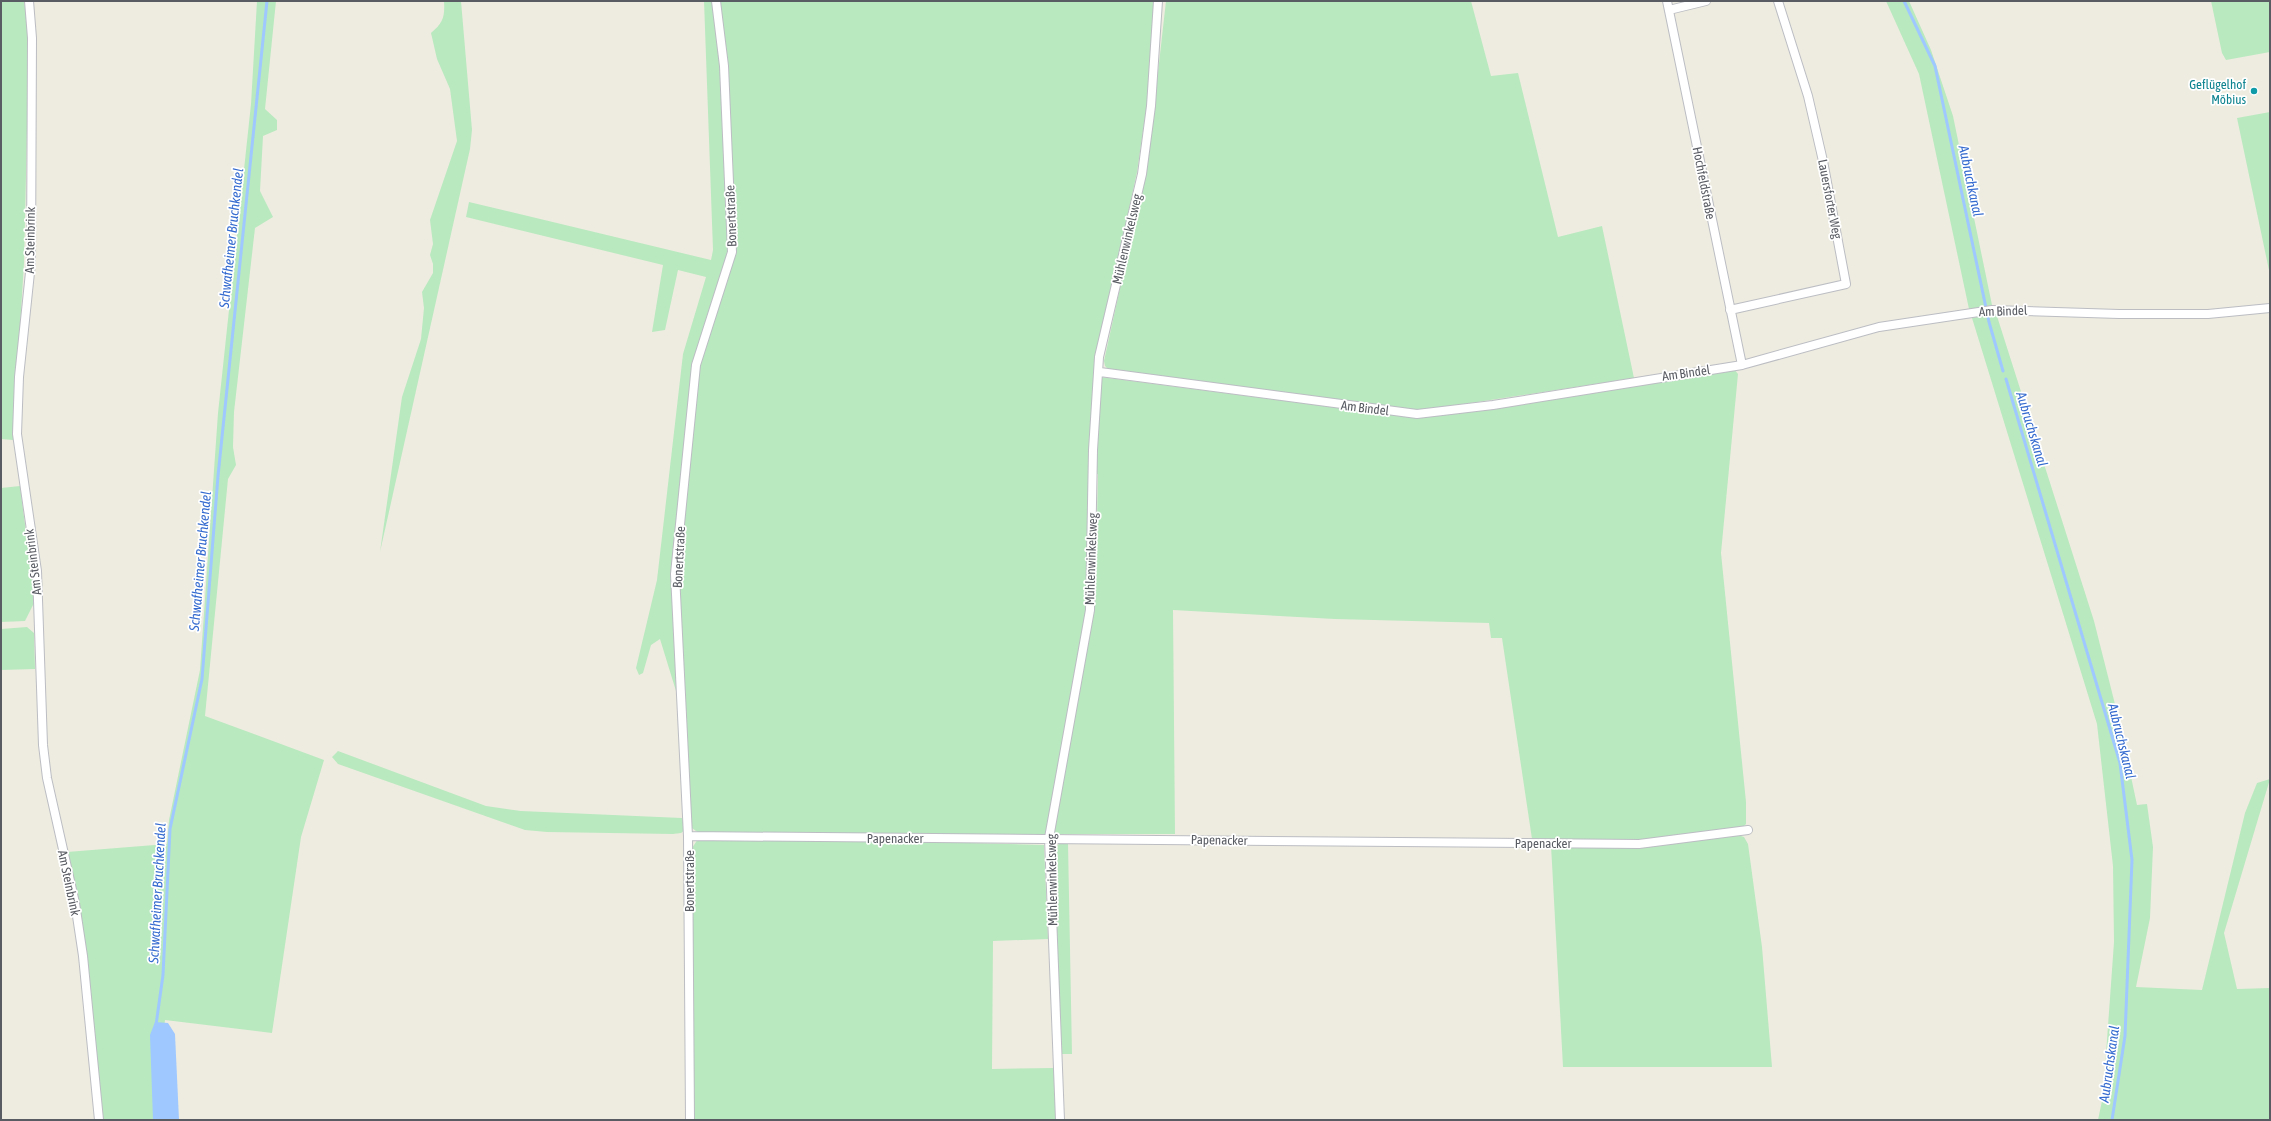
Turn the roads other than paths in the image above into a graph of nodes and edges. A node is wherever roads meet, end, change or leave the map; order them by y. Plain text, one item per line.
1 (29, 1) edge
2 (716, 1) edge
3 (1158, 1) edge
4 (1667, 1) edge
5 (1706, 1) edge
6 (1778, 1) edge
7 (1669, 10) junction
8 (2270, 308) edge
9 (1730, 310) junction
10 (1742, 365) junction
11 (1100, 372) junction
12 (1748, 830) dead end
13 (688, 836) junction
14 (1049, 838) junction
15 (100, 1120) edge
16 (690, 1120) edge
17 (1060, 1120) edge

1 - 15 street, Am Steinbrink
2 - 13 street, Bonertstraße
3 - 11 street, Mühlenwinkelsweg
4 - 7 street, Hochfeldstraße
5 - 7 street
6 - 9 street, Lauersforter Weg
7 - 9 street, Hochfeldstraße
8 - 10 street, Am Bindel
9 - 10 street, Hochfeldstraße
10 - 11 street, Am Bindel
11 - 14 street, Mühlenwinkelsweg
12 - 14 street, Papenacker
13 - 14 street, Papenacker
13 - 16 street, Bonertstraße
14 - 17 street, Mühlenwinkelsweg

